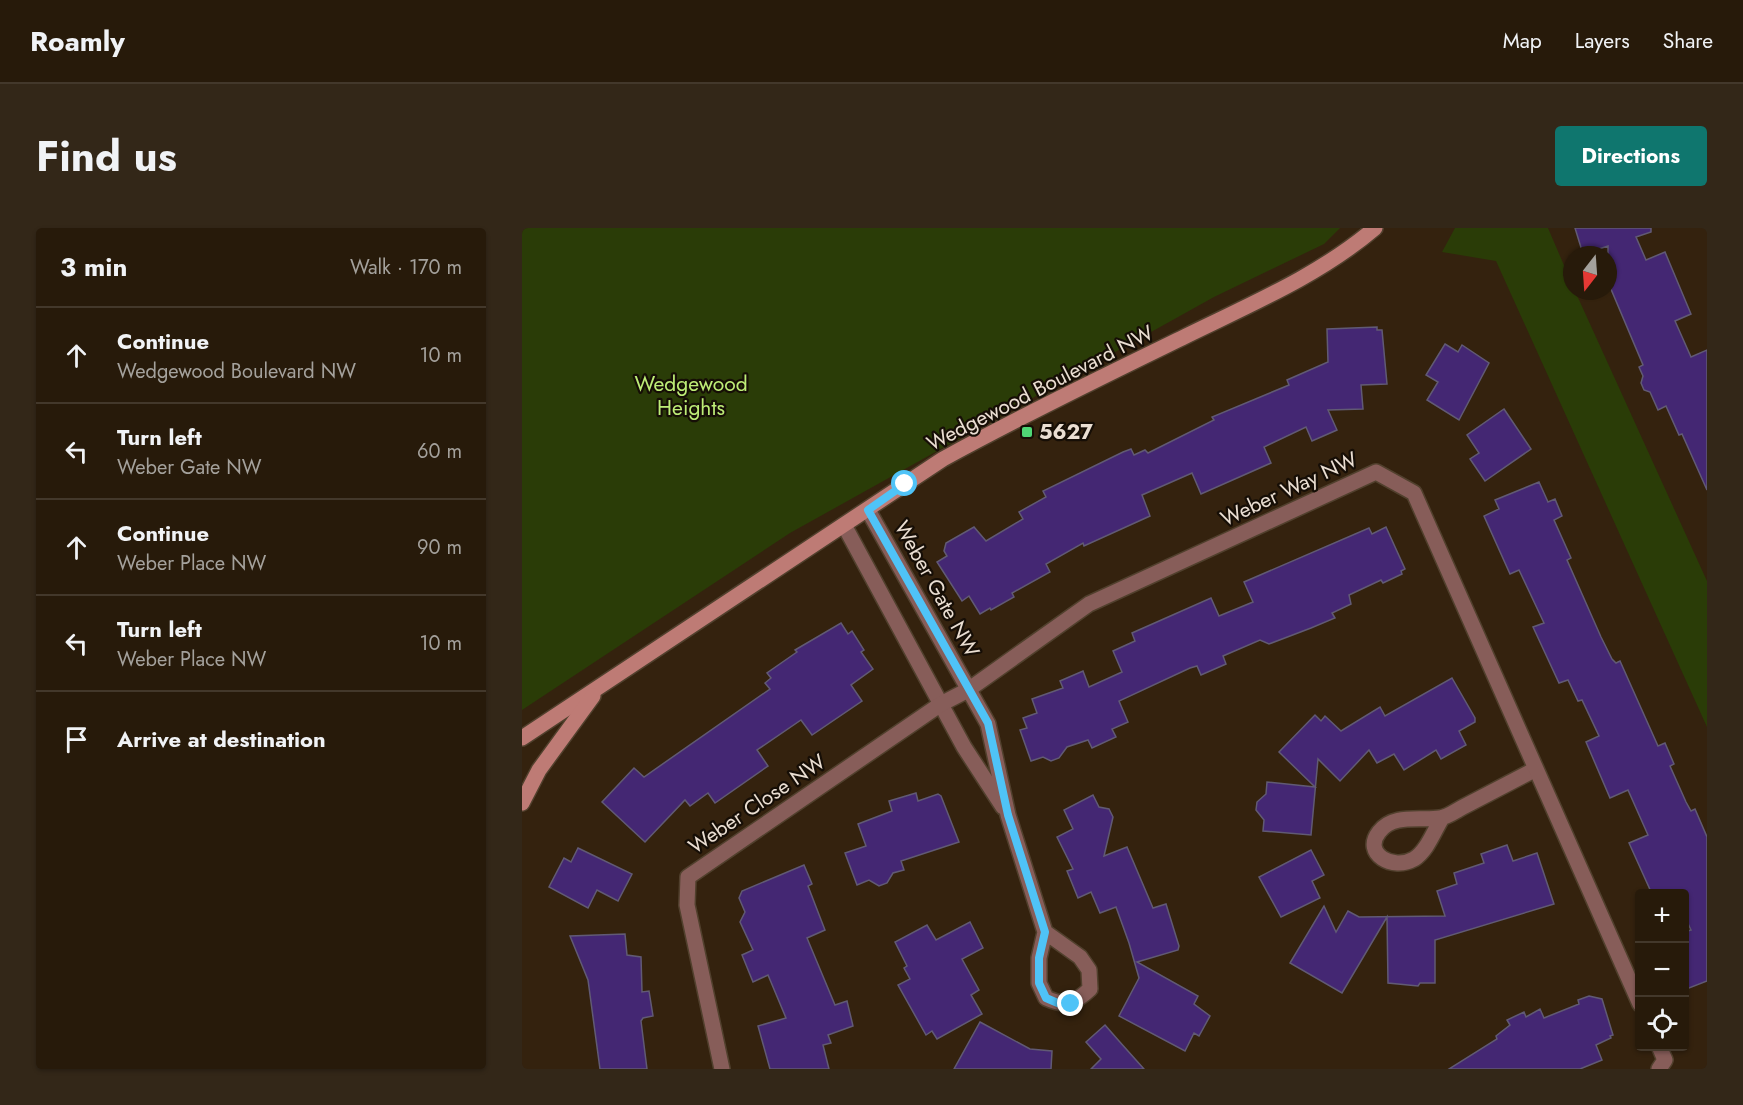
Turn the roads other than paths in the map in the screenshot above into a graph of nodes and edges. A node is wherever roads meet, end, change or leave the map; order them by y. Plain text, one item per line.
1 (1375, 228) edge
2 (868, 510) junction
3 (844, 525) junction
4 (599, 688) junction
5 (968, 690) junction
6 (947, 701) junction
7 (522, 738) edge
8 (1534, 770) junction
9 (522, 803) edge
10 (1008, 815) junction
11 (1442, 818) dead end
12 (1045, 932) junction
13 (1637, 997) edge
14 (1661, 1051) edge
15 (722, 1069) edge
16 (1659, 1069) edge

1 - 2 street, Wedgewood Boulevard NW
2 - 3 street, Wedgewood Boulevard NW
2 - 5 street, Weber Gate NW
3 - 4 street, Wedgewood Boulevard NW
3 - 6 street
4 - 7 street, Wedgewood Boulevard NW
4 - 9 street
5 - 6 street, Weber Way NW
5 - 8 street, Weber Way NW
5 - 10 street, Weber Gate NW
6 - 10 street
6 - 15 street, Weber Close NW
8 - 11 street
8 - 13 street, Weber Way NW
10 - 12 street
12 - 12 street
14 - 16 street

